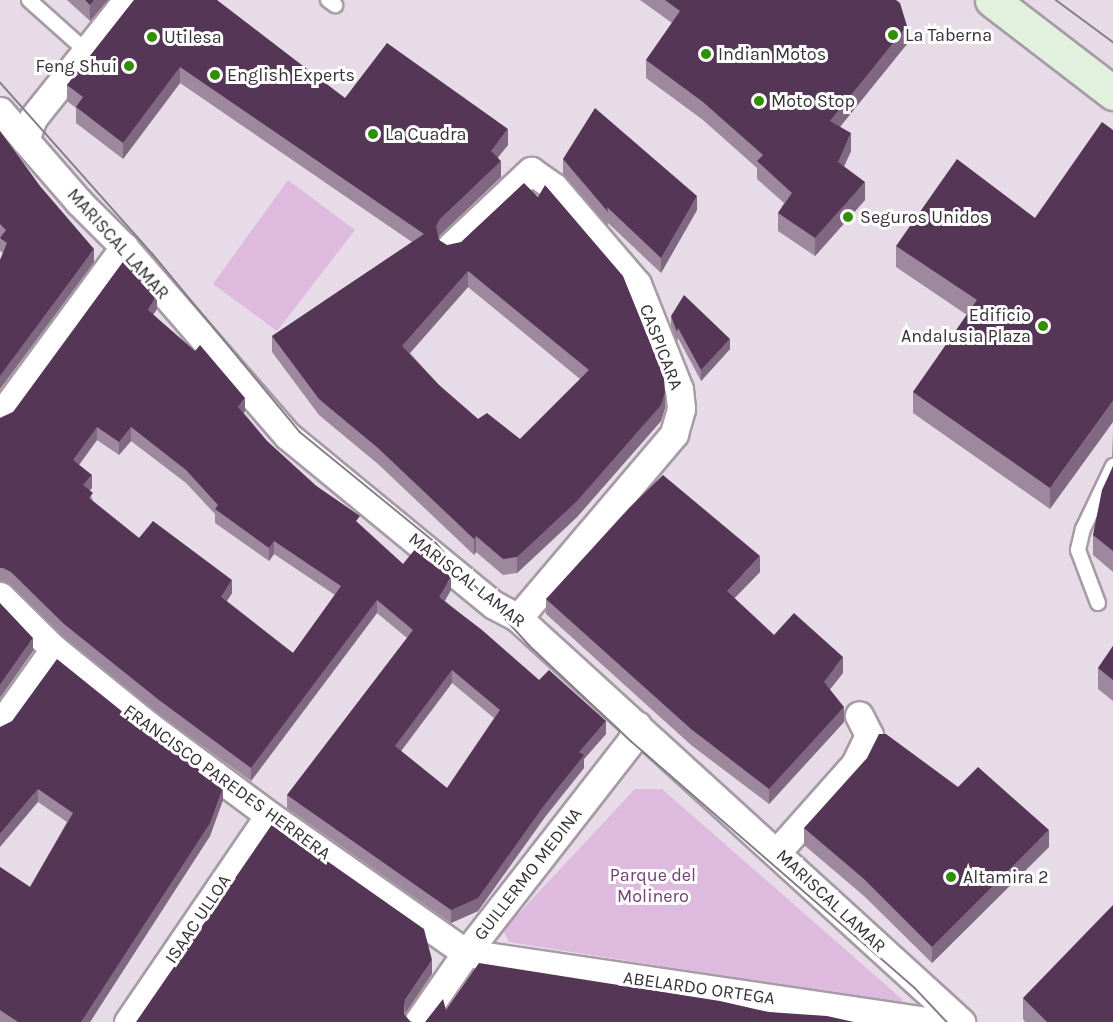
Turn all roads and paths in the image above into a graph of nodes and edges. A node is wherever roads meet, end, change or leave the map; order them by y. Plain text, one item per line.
1 (29, 0) edge
2 (127, 0) edge
3 (992, 0) edge
4 (86, 51) junction
5 (1113, 93) edge
6 (0, 111) edge
7 (25, 140) junction
8 (451, 246) edge
9 (124, 247) junction
10 (0, 416) edge
11 (1113, 466) edge
12 (0, 596) edge
13 (1098, 603) dead end
14 (518, 618) junction
15 (54, 649) junction
16 (859, 715) dead end
17 (0, 725) edge
18 (637, 725) junction
19 (269, 815) junction
20 (777, 852) junction
21 (466, 953) junction
22 (128, 1022) edge
23 (418, 1022) edge
24 (932, 1022) edge
25 (961, 1022) edge

1 - 4 lane
2 - 4 street
3 - 5 main road
4 - 7 street
6 - 7 street, MARISCAL LAMAR
7 - 9 street, MARISCAL LAMAR
8 - 14 street, CASPICARA
9 - 10 street
9 - 14 street, MARISCAL LAMAR
11 - 13 lane
12 - 15 street, FRANCISCO PAREDES HERRERA
14 - 18 street, MARISCAL LAMAR
15 - 17 street
15 - 19 street, FRANCISCO PAREDES HERRERA
16 - 20 street
18 - 20 street, MARISCAL LAMAR
18 - 21 street, GUILLERMO MEDINA
19 - 21 street, FRANCISCO PAREDES HERRERA
19 - 22 street, ISAAC ULLOA
20 - 25 street, MARISCAL LAMAR
21 - 23 street, GUILLERMO MEDINA
21 - 24 street, ABELARDO ORTEGA

